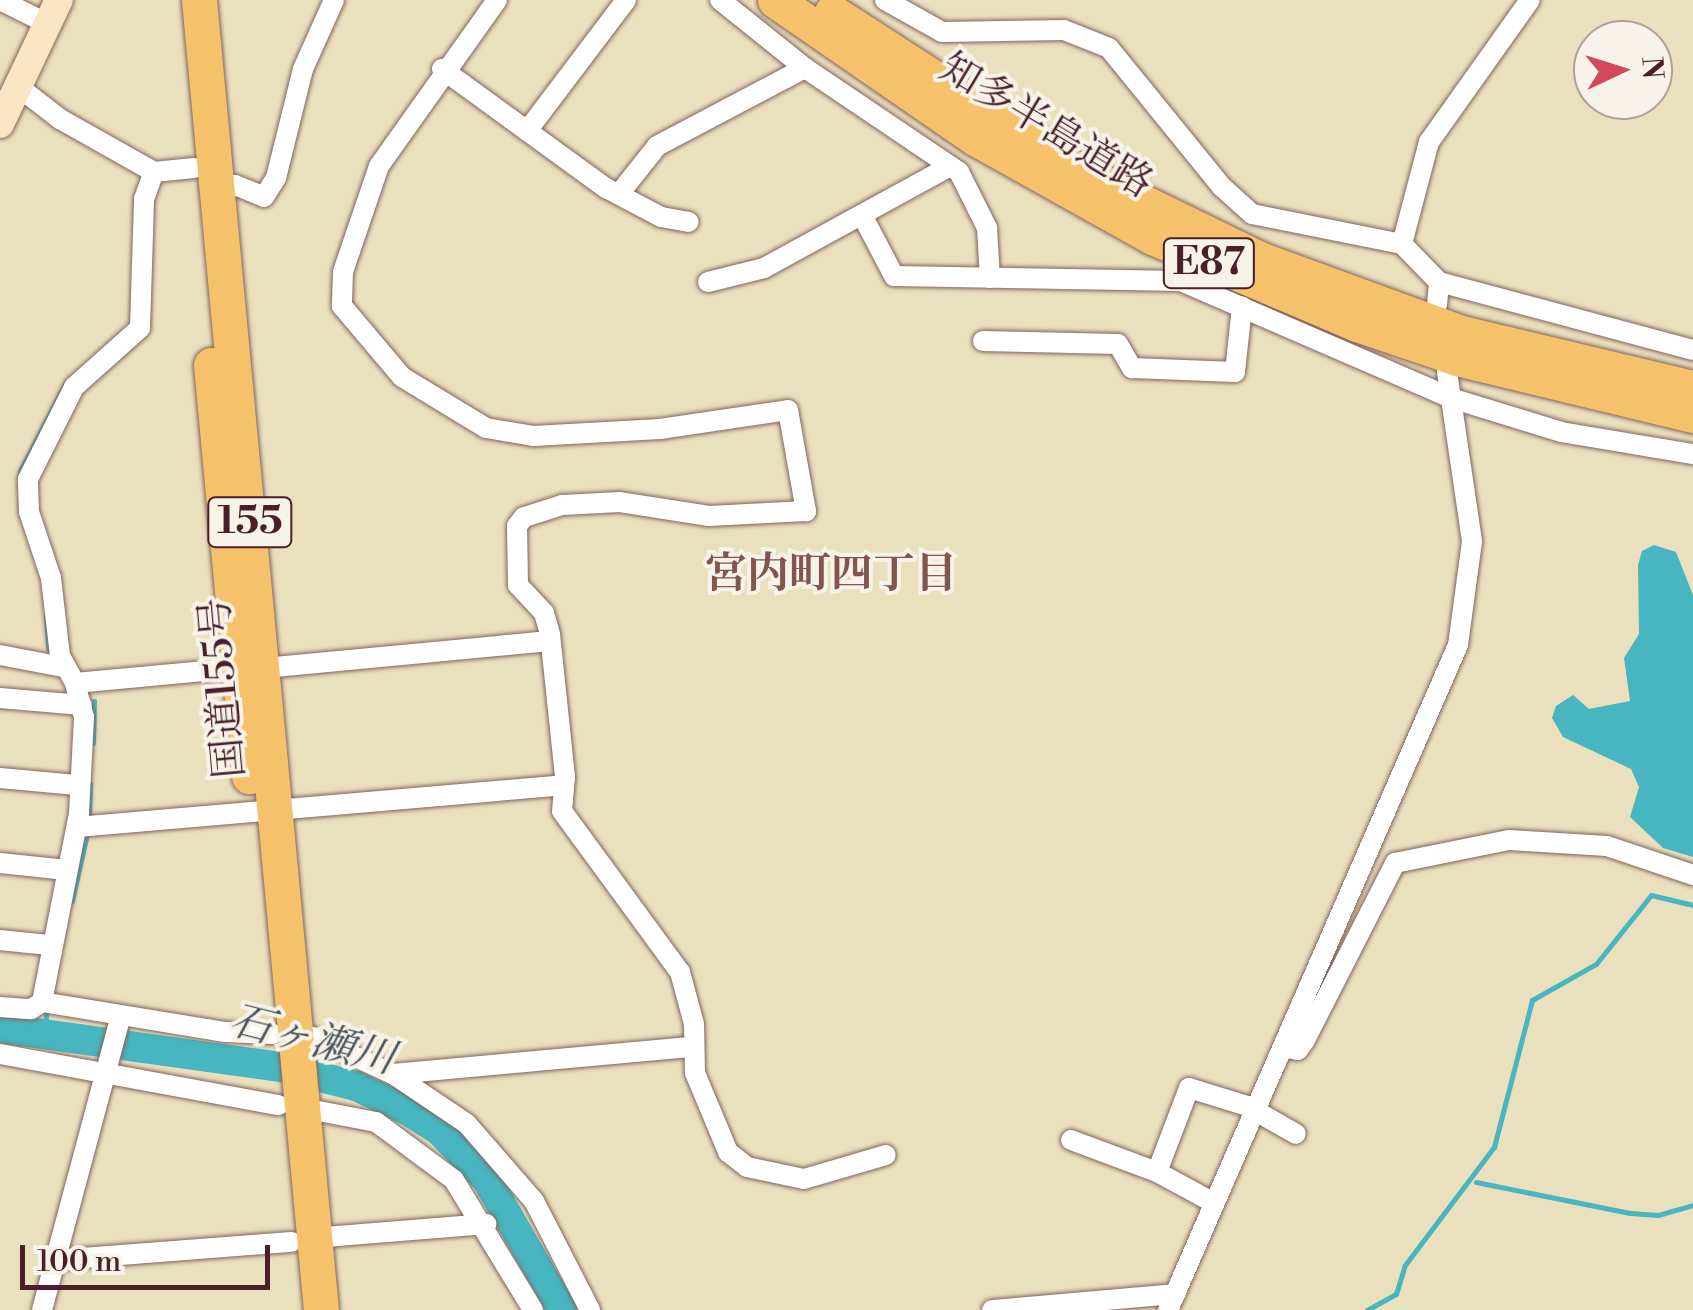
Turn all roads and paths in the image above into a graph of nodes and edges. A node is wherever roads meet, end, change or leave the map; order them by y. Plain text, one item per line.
1 (0, 0) edge
2 (177, 0) edge
3 (199, 0) edge
4 (334, 0) edge
5 (497, 0) edge
6 (626, 0) edge
7 (720, 0) edge
8 (774, 0) edge
9 (816, 0) edge
10 (885, 0) edge
11 (1530, 0) edge
12 (54, 12) edge
13 (805, 68) junction
14 (442, 69) junction
15 (20, 88) junction
16 (1, 120) edge
17 (527, 131) junction
18 (950, 166) junction
19 (154, 172) junction
20 (206, 177) junction
21 (620, 194) junction
22 (862, 215) junction
23 (690, 222) dead end
24 (1402, 244) junction
25 (990, 278) junction
26 (708, 282) dead end
27 (1440, 282) junction
28 (1437, 305) dead end
29 (1242, 306) junction
30 (983, 341) dead end
31 (1693, 350) edge
32 (1447, 371) dead end
33 (1692, 374) edge
34 (1454, 399) junction
35 (1686, 422) edge
36 (1684, 453) edge
37 (550, 641) junction
38 (0, 655) edge
39 (251, 668) junction
40 (69, 675) junction
41 (0, 698) edge
42 (82, 705) junction
43 (0, 778) edge
44 (78, 784) junction
45 (563, 785) junction
46 (264, 812) junction
47 (77, 827) junction
48 (0, 863) edge
49 (67, 870) junction
50 (1693, 875) edge
51 (0, 940) edge
52 (49, 944) junction
53 (42, 1002) junction
54 (0, 1007) edge
55 (121, 1015) junction
56 (285, 1039) junction
57 (690, 1047) junction
58 (1284, 1047) junction
59 (0, 1054) edge
60 (110, 1071) junction
61 (393, 1074) junction
62 (291, 1105) junction
63 (1255, 1111) junction
64 (1296, 1134) dead end
65 (1071, 1140) dead end
66 (886, 1155) dead end
67 (1158, 1172) junction
68 (1214, 1203) junction
69 (486, 1224) junction
70 (302, 1240) junction
71 (56, 1260) junction
72 (1171, 1302) edge
73 (42, 1310) edge
74 (298, 1310) edge
75 (321, 1310) edge
76 (533, 1310) edge
77 (590, 1310) edge
78 (992, 1310) edge

1 - 12 street
2 - 20 highway, 国道155号 / 155
3 - 20 highway, 国道155号 / 155
4 - 20 street
5 - 14 street
6 - 17 street
7 - 13 street
8 - 35 highway, 知多半島道路 / E87
9 - 33 highway, 知多半島道路 / E87
10 - 24 street
11 - 24 street
12 - 15 street
13 - 18 street
13 - 21 street
14 - 17 street
14 - 37 street
15 - 16 street
15 - 19 street
17 - 21 street
18 - 22 street
18 - 25 street
19 - 20 street
19 - 40 street
20 - 39 highway, 国道155号 / 155
21 - 23 street
22 - 25 street
22 - 26 street
24 - 27 street
25 - 29 street
27 - 28 street
27 - 31 street
29 - 30 street
29 - 34 street
32 - 34 street
34 - 36 street
34 - 58 street
35 - 36 street
37 - 39 street
37 - 45 street
38 - 40 street
39 - 40 street
39 - 46 highway, 国道155号 / 155
40 - 42 street
41 - 42 street
42 - 44 street
43 - 44 street
44 - 47 street
45 - 46 street
45 - 57 street
46 - 47 street
46 - 56 highway, 国道155号 / 155
47 - 49 street
48 - 49 street
49 - 52 street
50 - 58 street
51 - 52 street
52 - 53 street
53 - 54 street
53 - 55 street
55 - 56 street
55 - 60 street
56 - 61 street
56 - 62 highway, 国道155号 / 155
57 - 61 street
57 - 66 street
58 - 63 street
59 - 60 street
60 - 62 street
60 - 71 street
61 - 77 street
62 - 69 street
62 - 70 highway, 国道155号 / 155
63 - 64 street
63 - 67 street
63 - 68 street
65 - 67 street
67 - 68 street
68 - 72 street
69 - 70 street
69 - 76 street
70 - 71 street
70 - 74 highway, 国道155号 / 155
70 - 75 highway, 国道155号 / 155
71 - 73 street
72 - 78 street

